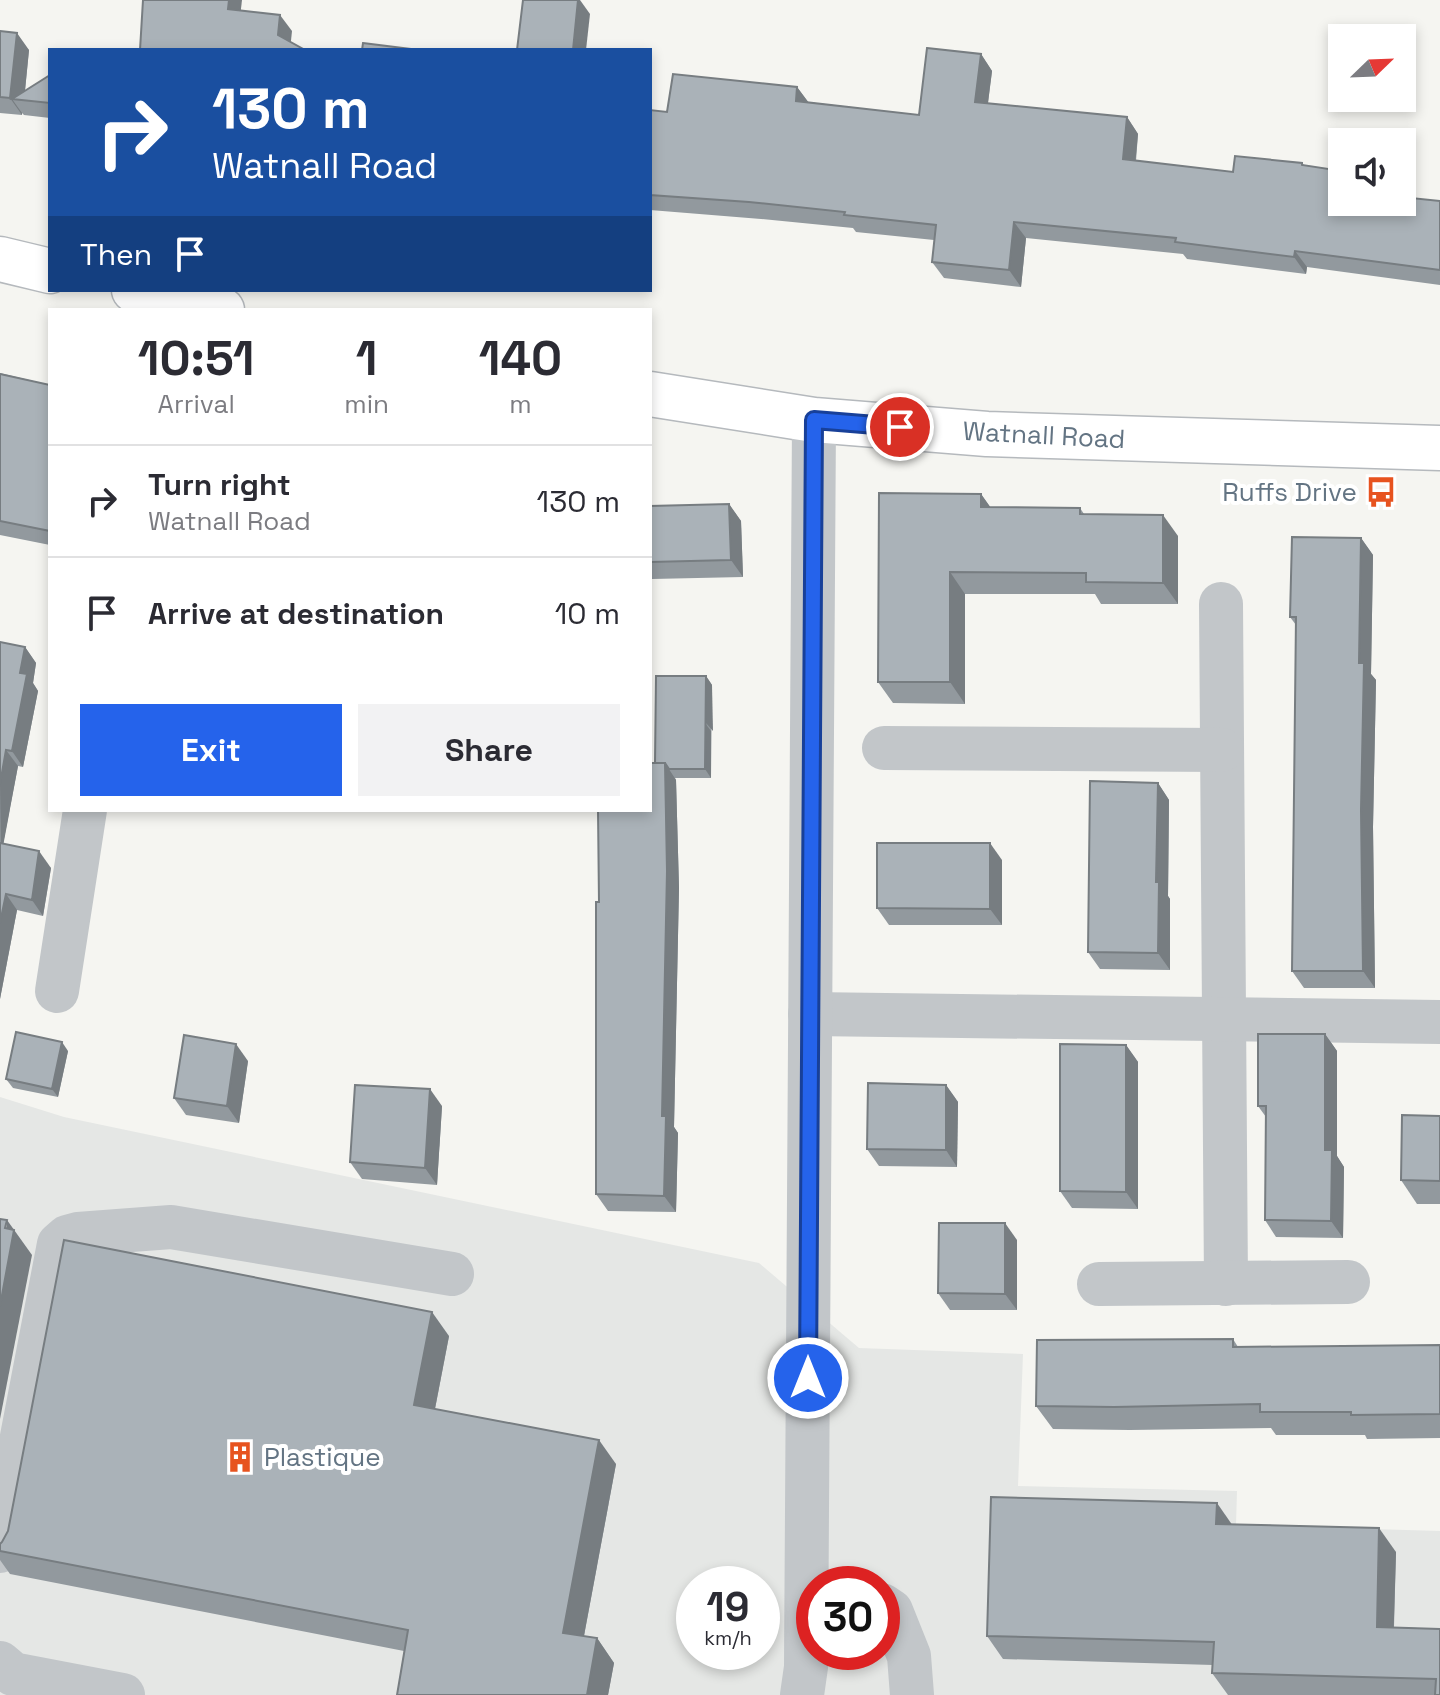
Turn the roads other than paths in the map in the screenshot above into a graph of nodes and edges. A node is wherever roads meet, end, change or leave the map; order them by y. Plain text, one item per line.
1 (0, 259) edge
2 (48, 271) edge
3 (145, 298) edge
4 (209, 308) edge
5 (652, 394) edge
6 (814, 420) junction
7 (1440, 448) edge
8 (1221, 604) dead end
9 (884, 748) dead end
10 (1222, 750) junction
11 (85, 812) edge
12 (57, 991) dead end
13 (810, 1014) junction
14 (1224, 1020) junction
15 (1440, 1022) edge
16 (452, 1274) dead end
17 (1348, 1282) dead end
18 (1099, 1284) dead end
19 (1226, 1284) junction
20 (0, 1551) edge
21 (810, 1566) edge
22 (900, 1634) edge
23 (0, 1663) edge
24 (806, 1670) edge
25 (123, 1695) edge
26 (802, 1695) edge
27 (912, 1695) edge

1 - 2 main road
3 - 4 main road
5 - 6 main road, Watnall Road
6 - 7 main road, Watnall Road
6 - 13 street
8 - 10 street
9 - 10 street
10 - 14 street
11 - 12 street
13 - 14 street
13 - 21 street
14 - 15 street
14 - 19 street
16 - 20 street
17 - 19 street
18 - 19 street
22 - 27 street
23 - 25 street
24 - 26 street

